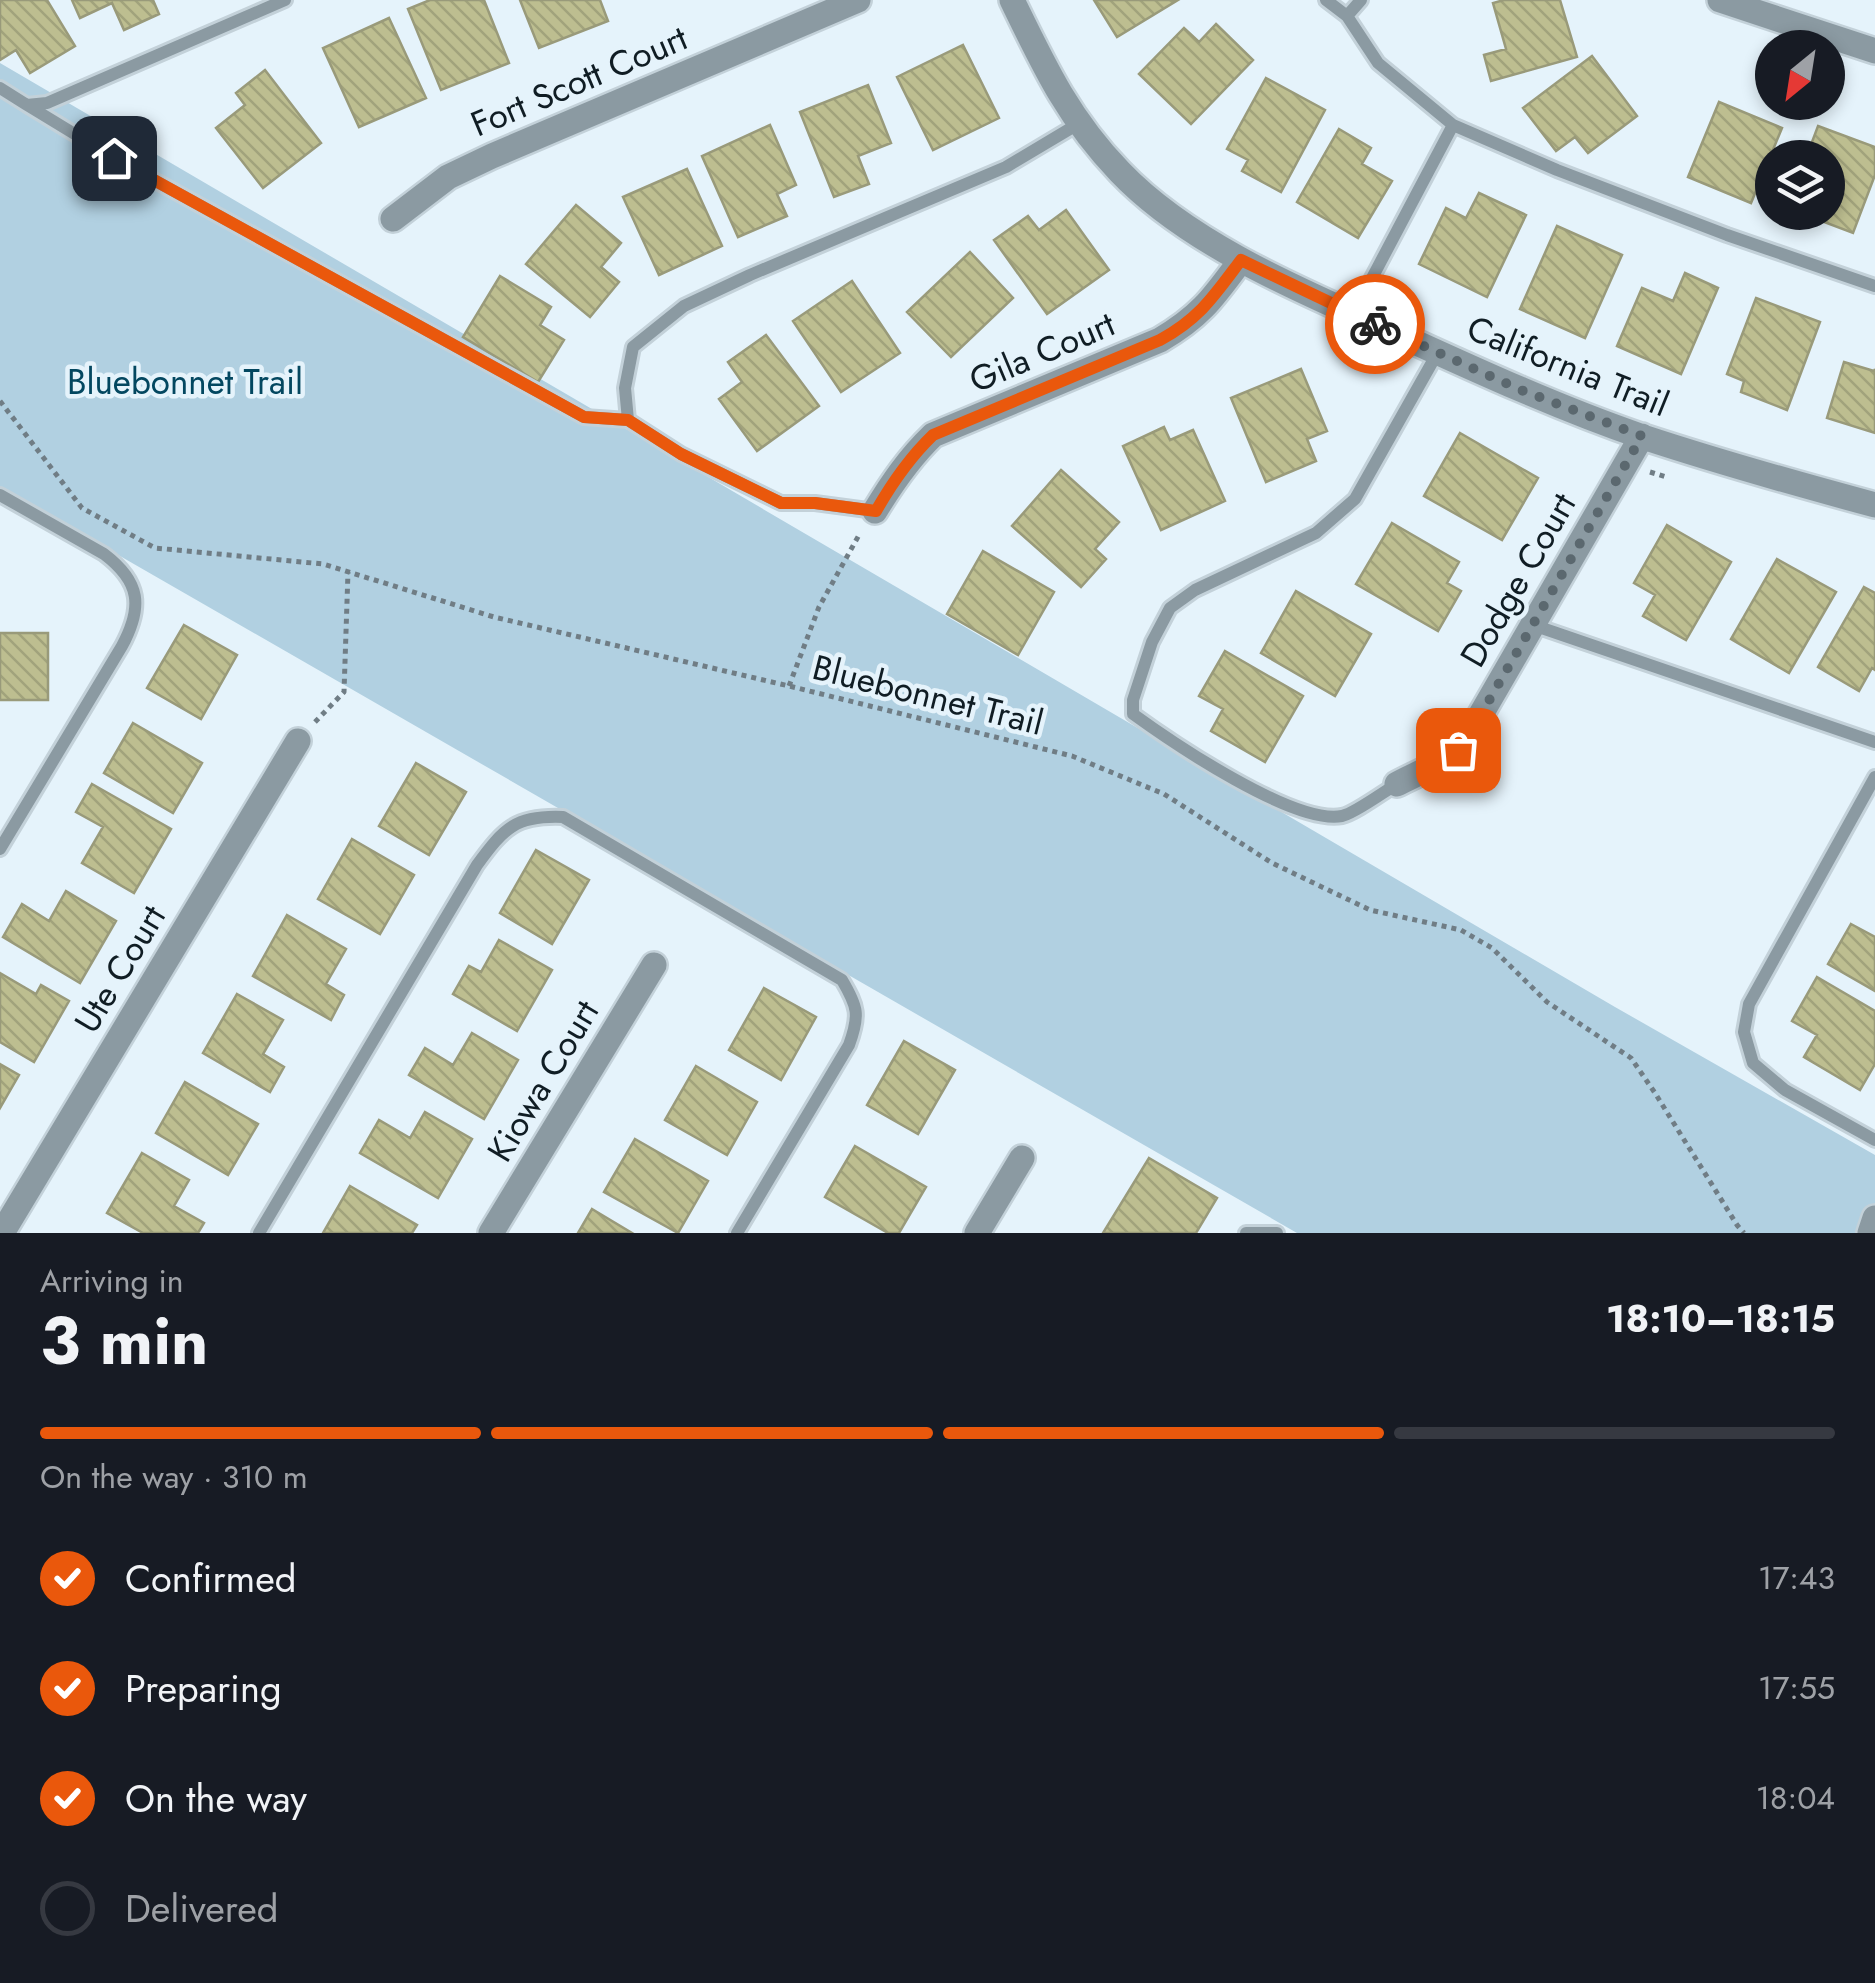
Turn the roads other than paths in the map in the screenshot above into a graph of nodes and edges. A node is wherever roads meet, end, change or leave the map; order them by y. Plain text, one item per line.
1 (285, 0) edge
2 (858, 0) edge
3 (1012, 0) edge
4 (1326, 0) edge
5 (1362, 0) edge
6 (1720, 0) edge
7 (1347, 16) junction
8 (1875, 50) edge
9 (0, 88) edge
10 (26, 105) junction
11 (1078, 124) junction
12 (1452, 124) junction
13 (393, 220) dead end
14 (1241, 260) junction
15 (1875, 286) edge
16 (1353, 314) junction
17 (1438, 352) junction
18 (628, 420) junction
19 (1642, 436) junction
20 (0, 495) edge
21 (1875, 505) edge
22 (876, 511) joint
23 (1533, 624) junction
24 (298, 740) road end
25 (1875, 742) edge
26 (1875, 778) edge
27 (1396, 784) joint
28 (0, 849) edge
29 (654, 965) dead end
30 (1875, 1140) edge
31 (1022, 1158) dead end
32 (1875, 1218) edge
33 (2, 1233) edge
34 (259, 1233) edge
35 (491, 1233) edge
36 (737, 1233) edge
37 (978, 1233) edge
38 (1246, 1233) edge
39 (1277, 1233) edge
40 (1870, 1233) edge

1 - 10 lane
2 - 13 street, Fort Scott Court
3 - 11 street, California Trail
4 - 7 lane
5 - 7 lane
6 - 8 street
7 - 12 lane
9 - 10 lane
10 - 18 lane
11 - 14 street, California Trail
11 - 18 lane
12 - 15 lane
12 - 16 lane
14 - 16 street, California Trail
14 - 22 street, Gila Court
16 - 17 street, California Trail
17 - 19 street, California Trail
17 - 27 lane
18 - 22 lane
19 - 21 street, California Trail
19 - 23 street, Dodge Court
20 - 28 lane
23 - 25 lane
23 - 27 street, Dodge Court
24 - 33 street, Ute Court
26 - 30 lane
29 - 35 street, Kiowa Court
31 - 37 street
32 - 40 street
34 - 36 lane
38 - 39 lane

